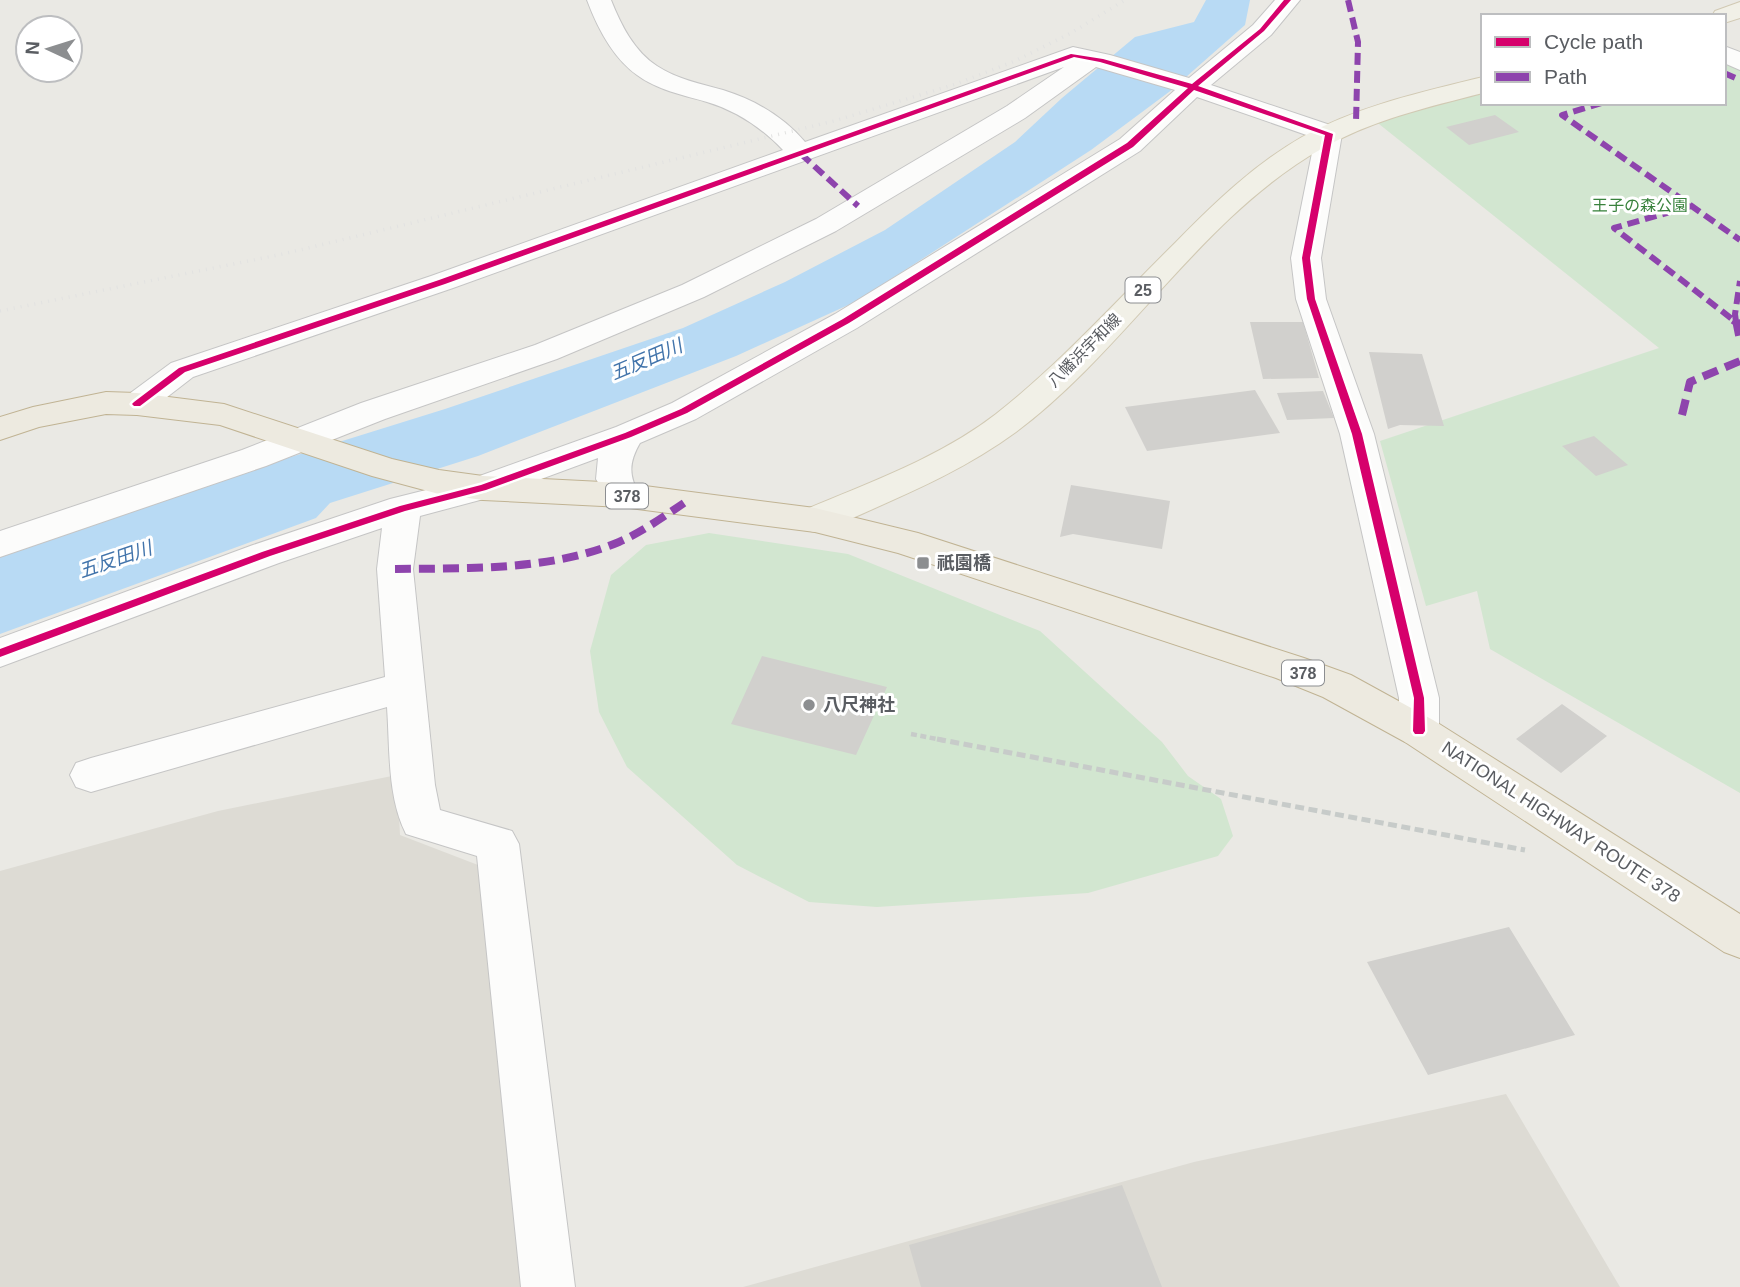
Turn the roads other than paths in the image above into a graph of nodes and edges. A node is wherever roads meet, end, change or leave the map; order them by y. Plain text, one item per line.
1 (599, 0) edge
2 (1288, 0) edge
3 (1095, 59) junction
4 (1188, 85) junction
5 (1481, 86) edge
6 (1329, 134) junction
7 (801, 154) junction
8 (137, 404) junction
9 (0, 429) edge
10 (628, 435) junction
11 (303, 441) junction
12 (483, 488) junction
13 (622, 495) junction
14 (403, 508) junction
15 (815, 520) junction
16 (0, 544) edge
17 (0, 653) edge
18 (405, 687) junction
19 (1419, 731) junction
20 (91, 775) dead end
21 (1740, 938) edge
22 (548, 1287) edge

1 - 7 street
2 - 4 street
3 - 4 street
3 - 7 street
3 - 11 street
4 - 6 street
4 - 10 street
5 - 6 main road, 八幡浜宇和線 / 25
6 - 15 main road, 八幡浜宇和線 / 25
6 - 19 street
7 - 8 street
8 - 9 highway, NATIONAL HIGHWAY ROUTE 378 / 378
8 - 11 highway, NATIONAL HIGHWAY ROUTE 378 / 378
10 - 12 street
10 - 13 street
11 - 12 highway, NATIONAL HIGHWAY ROUTE 378 / 378
11 - 16 street
12 - 13 highway, NATIONAL HIGHWAY ROUTE 378 / 378
12 - 14 street
13 - 15 highway, NATIONAL HIGHWAY ROUTE 378 / 378
14 - 17 street
14 - 18 street
15 - 19 highway, NATIONAL HIGHWAY ROUTE 378 / 378
18 - 20 street
18 - 22 street
19 - 21 highway, NATIONAL HIGHWAY ROUTE 378 / 378

